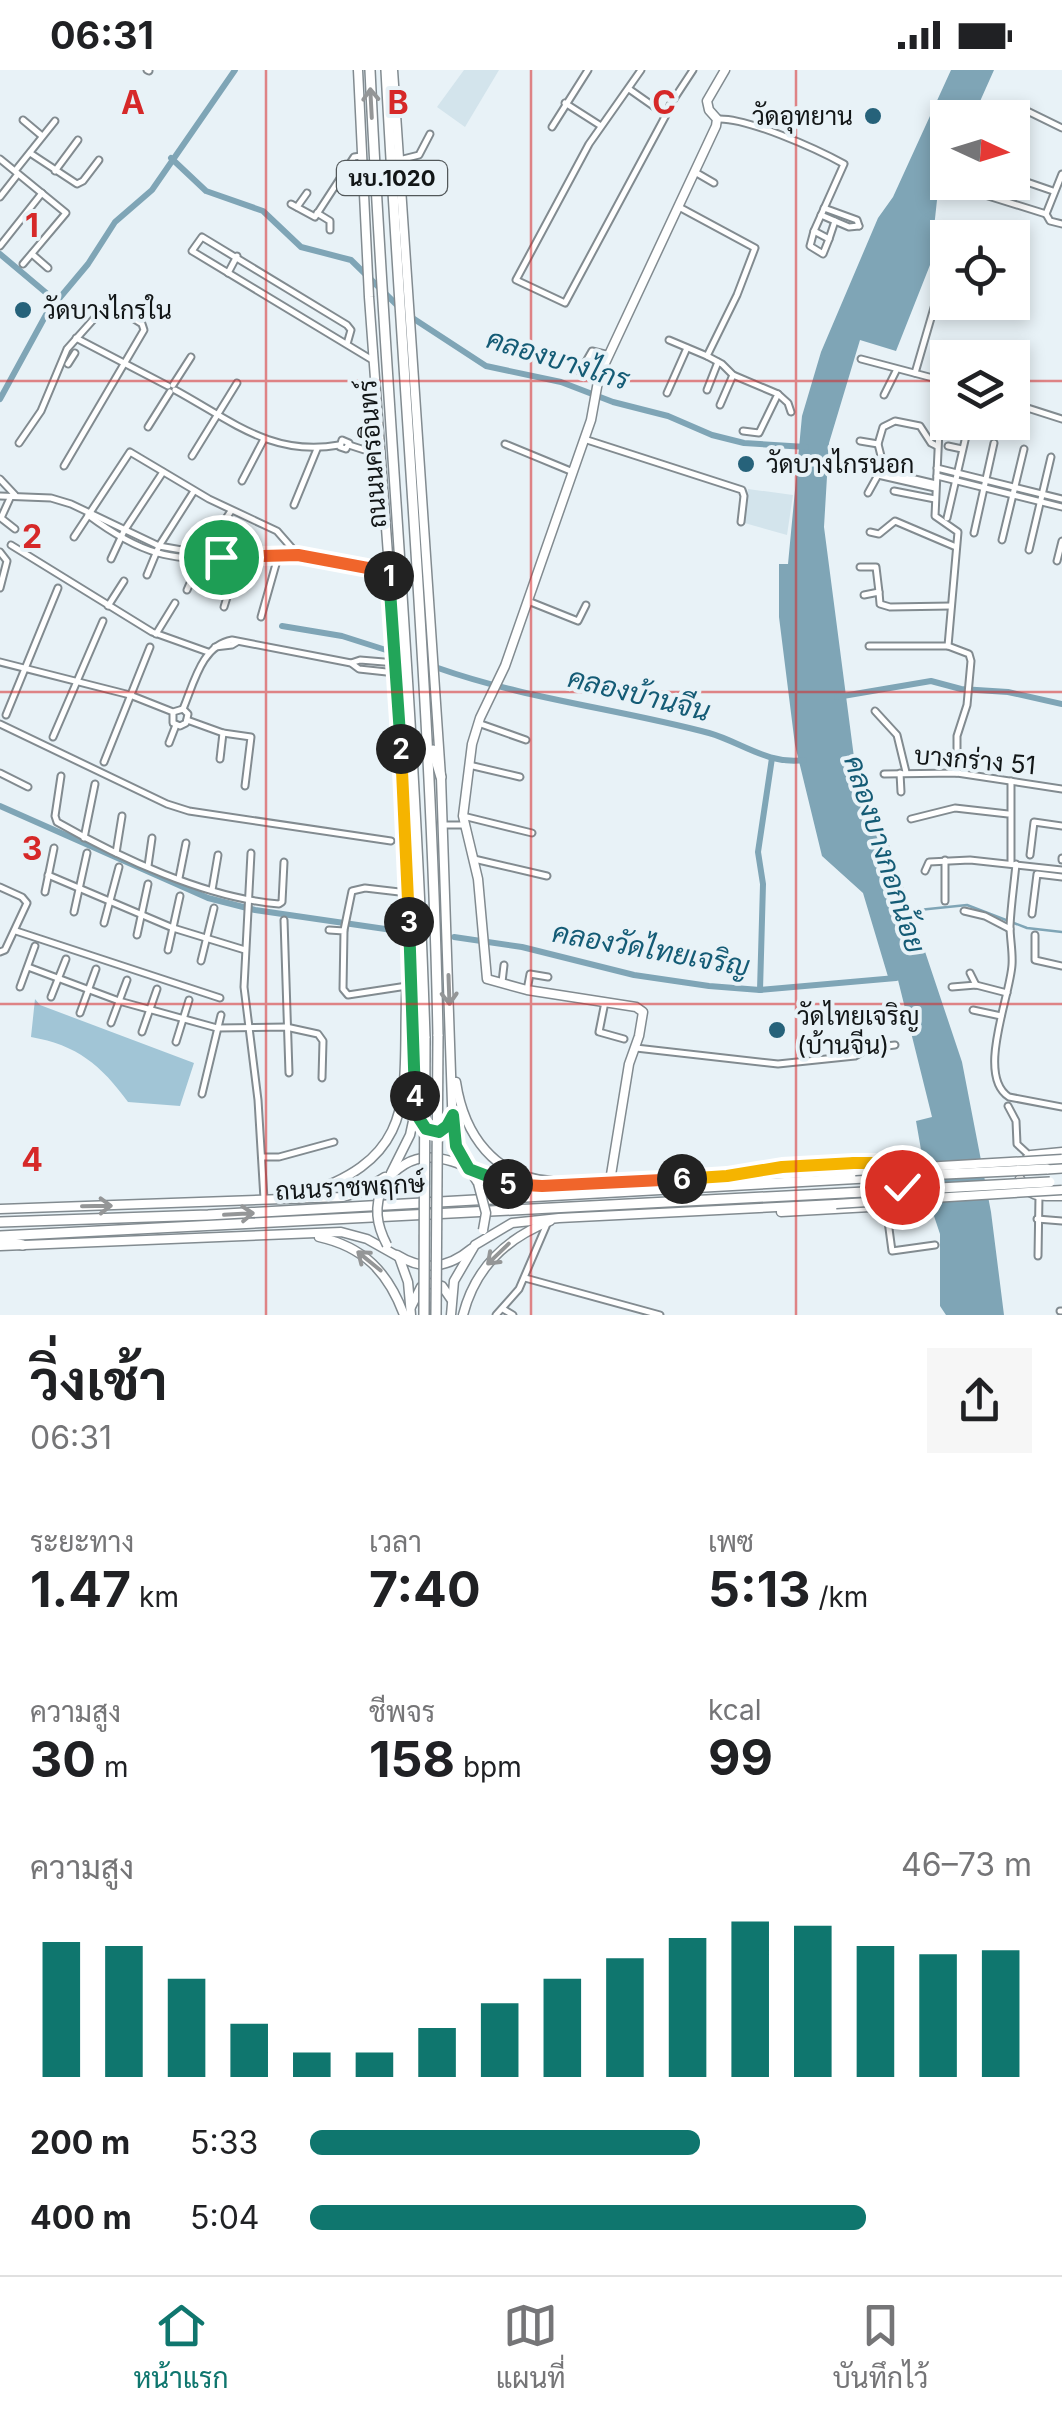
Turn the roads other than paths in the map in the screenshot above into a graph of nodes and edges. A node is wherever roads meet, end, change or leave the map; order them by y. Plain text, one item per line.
1 (358, 70) edge
2 (370, 70) edge
3 (390, 70) edge
4 (588, 70) edge
5 (642, 70) edge
6 (693, 70) edge
7 (725, 70) edge
8 (628, 88) junction
9 (565, 103) junction
10 (670, 105) dead end
11 (1030, 112) edge
12 (716, 119) junction
13 (23, 120) dead end
14 (55, 121) dead end
15 (552, 126) dead end
16 (601, 126) junction
17 (1062, 128) edge
18 (430, 134) dead end
19 (42, 136) junction
20 (78, 140) dead end
21 (30, 152) junction
22 (361, 156) junction
23 (0, 159) edge
24 (99, 160) dead end
25 (399, 160) junction
26 (55, 171) junction
27 (695, 172) junction
28 (17, 173) junction
29 (1062, 174) edge
30 (714, 183) dead end
31 (1030, 183) edge
32 (1053, 191) junction
33 (42, 194) junction
34 (307, 194) dead end
35 (0, 198) edge
36 (1001, 200) edge
37 (679, 208) junction
38 (822, 211) junction
39 (66, 213) junction
40 (318, 214) junction
41 (1046, 214) junction
42 (76, 220) dead end
43 (835, 221) junction
44 (1062, 224) edge
45 (330, 230) dead end
46 (814, 231) junction
47 (829, 239) junction
48 (0, 246) edge
49 (32, 254) junction
50 (237, 256) junction
51 (23, 264) dead end
52 (48, 268) dead end
53 (228, 273) junction
54 (931, 320) edge
55 (76, 338) junction
56 (669, 340) dead end
57 (347, 344) junction
58 (687, 348) junction
59 (75, 353) dead end
60 (609, 355) junction
61 (191, 356) dead end
62 (707, 356) junction
63 (861, 359) dead end
64 (374, 361) junction
65 (718, 362) junction
66 (67, 363) junction
67 (125, 364) junction
68 (896, 371) junction
69 (580, 372) dead end
70 (915, 374) junction
71 (733, 376) junction
72 (930, 378) edge
73 (237, 384) dead end
74 (172, 388) junction
75 (707, 390) dead end
76 (666, 393) dead end
77 (778, 394) junction
78 (884, 395) dead end
79 (720, 404) dead end
80 (1030, 409) edge
81 (791, 412) dead end
82 (218, 413) junction
83 (1062, 419) edge
84 (148, 427) dead end
85 (743, 431) dead end
86 (584, 438) junction
87 (264, 439) junction
88 (938, 440) edge
89 (965, 440) edge
90 (860, 441) dead end
91 (19, 443) dead end
92 (994, 443) dead end
93 (505, 444) dead end
94 (878, 444) junction
95 (938, 446) junction
96 (948, 446) dead end
97 (318, 449) junction
98 (962, 449) junction
99 (1024, 449) dead end
100 (381, 455) junction
101 (192, 456) dead end
102 (1051, 458) dead end
103 (64, 466) dead end
104 (937, 468) junction
105 (162, 472) junction
106 (573, 472) junction
107 (956, 476) junction
108 (0, 479) edge
109 (986, 480) junction
110 (242, 481) dead end
111 (936, 483) junction
112 (1014, 487) junction
113 (984, 488) junction
114 (194, 491) junction
115 (894, 491) dead end
116 (868, 493) dead end
117 (1012, 495) junction
118 (0, 496) edge
119 (13, 496) junction
120 (1042, 498) junction
121 (935, 499) junction
122 (1062, 499) edge
123 (294, 505) dead end
124 (1062, 507) edge
125 (231, 510) junction
126 (91, 514) junction
127 (947, 518) dead end
128 (741, 522) dead end
129 (14, 529) dead end
130 (870, 532) dead end
131 (974, 533) dead end
132 (123, 534) junction
133 (74, 537) dead end
134 (1002, 540) dead end
135 (1062, 541) edge
136 (957, 544) junction
137 (10, 545) dead end
138 (158, 550) junction
139 (1029, 550) dead end
140 (0, 552) edge
141 (202, 554) junction
142 (239, 554) junction
143 (279, 554) junction
144 (298, 555) junction
145 (112, 559) dead end
146 (1058, 561) dead end
147 (860, 567) dead end
148 (389, 572) junction
149 (147, 575) dead end
150 (124, 582) dead end
151 (0, 588) edge
152 (58, 588) dead end
153 (187, 590) dead end
154 (879, 592) junction
155 (864, 595) dead end
156 (528, 601) junction
157 (175, 603) dead end
158 (586, 605) dead end
159 (108, 606) junction
160 (951, 606) junction
161 (224, 608) dead end
162 (260, 616) dead end
163 (103, 621) dead end
164 (156, 634) junction
165 (869, 646) dead end
166 (948, 646) junction
167 (150, 647) dead end
168 (211, 650) junction
169 (0, 662) edge
170 (25, 667) junction
171 (396, 668) junction
172 (77, 681) junction
173 (130, 695) junction
174 (399, 700) junction
175 (183, 709) junction
176 (875, 711) dead end
177 (172, 712) junction
178 (6, 714) dead end
179 (188, 720) junction
180 (478, 722) junction
181 (0, 725) edge
182 (176, 725) junction
183 (428, 728) junction
184 (223, 733) junction
185 (53, 737) dead end
186 (526, 740) dead end
187 (169, 743) dead end
188 (220, 758) dead end
189 (104, 762) dead end
190 (468, 765) junction
191 (413, 768) junction
192 (0, 773) edge
193 (903, 773) junction
194 (958, 773) junction
195 (884, 774) dead end
196 (62, 776) dead end
197 (520, 777) dead end
198 (440, 778) junction
199 (1011, 780) junction
200 (95, 784) dead end
201 (245, 786) dead end
202 (28, 787) dead end
203 (1062, 789) edge
204 (902, 792) dead end
205 (1008, 814) junction
206 (122, 816) dead end
207 (910, 819) dead end
208 (463, 820) junction
209 (443, 825) junction
210 (1062, 826) edge
211 (532, 833) dead end
212 (84, 838) junction
213 (152, 838) dead end
214 (391, 840) dead end
215 (186, 843) dead end
216 (54, 848) dead end
217 (116, 852) junction
218 (87, 853) dead end
219 (251, 853) dead end
220 (218, 854) dead end
221 (1030, 855) dead end
222 (474, 859) junction
223 (945, 860) junction
224 (284, 862) dead end
225 (1014, 864) junction
226 (119, 866) dead end
227 (148, 866) junction
228 (925, 871) dead end
229 (1062, 874) edge
230 (48, 875) junction
231 (547, 876) dead end
232 (179, 878) junction
233 (148, 884) dead end
234 (0, 887) edge
235 (80, 887) junction
236 (212, 890) junction
237 (44, 892) dead end
238 (408, 893) junction
239 (180, 896) dead end
240 (110, 900) junction
241 (945, 901) dead end
242 (248, 902) junction
243 (214, 908) dead end
244 (964, 911) dead end
245 (74, 912) dead end
246 (141, 914) junction
247 (1032, 914) dead end
248 (284, 920) dead end
249 (104, 922) dead end
250 (1010, 923) junction
251 (173, 928) junction
252 (344, 929) junction
253 (16, 930) junction
254 (328, 930) dead end
255 (137, 935) dead end
256 (1036, 935) dead end
257 (410, 939) junction
258 (207, 940) junction
259 (35, 946) dead end
260 (168, 950) dead end
261 (244, 950) junction
262 (0, 952) edge
263 (66, 958) dead end
264 (201, 961) dead end
265 (504, 964) dead end
266 (1062, 966) edge
267 (28, 968) junction
268 (96, 969) dead end
269 (970, 973) dead end
270 (548, 977) dead end
271 (59, 978) junction
272 (127, 980) dead end
273 (502, 985) junction
274 (976, 985) junction
275 (406, 986) junction
276 (20, 987) dead end
277 (952, 987) dead end
278 (157, 988) dead end
279 (89, 990) junction
280 (527, 990) junction
281 (1008, 993) junction
282 (51, 997) dead end
283 (220, 998) dead end
284 (189, 1000) dead end
285 (119, 1001) junction
286 (604, 1002) junction
287 (149, 1010) junction
288 (973, 1010) dead end
289 (80, 1013) dead end
290 (221, 1015) dead end
291 (1001, 1016) junction
292 (183, 1018) junction
293 (111, 1023) dead end
294 (286, 1027) junction
295 (218, 1028) junction
296 (248, 1029) junction
297 (142, 1032) dead end
298 (624, 1039) dead end
299 (176, 1042) dead end
300 (895, 1045) dead end
301 (634, 1048) junction
302 (452, 1058) junction
303 (289, 1073) dead end
304 (322, 1078) dead end
305 (202, 1094) dead end
306 (1008, 1106) dead end
307 (1062, 1107) edge
308 (415, 1112) junction
309 (453, 1115) junction
310 (334, 1142) dead end
311 (262, 1156) junction
312 (1029, 1156) junction
313 (1062, 1156) edge
314 (1062, 1168) edge
315 (469, 1169) junction
316 (392, 1174) junction
317 (727, 1176) junction
318 (610, 1181) junction
319 (1062, 1181) edge
320 (567, 1184) junction
321 (1062, 1193) edge
322 (1039, 1196) junction
323 (292, 1198) junction
324 (264, 1199) junction
325 (886, 1206) junction
326 (0, 1209) edge
327 (746, 1209) junction
328 (559, 1218) junction
329 (1037, 1219) junction
330 (1062, 1221) edge
331 (0, 1222) edge
332 (548, 1222) junction
333 (309, 1235) junction
334 (0, 1240) edge
335 (23, 1245) joint
336 (475, 1245) junction
337 (936, 1245) dead end
338 (1038, 1256) dead end
339 (399, 1257) junction
340 (525, 1278) junction
341 (451, 1301) junction
342 (503, 1309) junction
343 (409, 1312) edge
344 (424, 1315) edge
345 (436, 1315) edge
346 (457, 1315) edge
347 (496, 1315) edge
348 (514, 1315) edge
349 (660, 1315) edge

1 - 22 main road, ถนนนครอินทร์ / นบ.1020
191 -> 2 main road, ถนนนครอินทร์ / นบ.1020
3 - 25 main road, ถนนนครอินทร์ / นบ.1020
3 - 183 main road, ถนนนครอินทร์ / นบ.1020
4 - 9 street
5 - 8 street
6 - 10 street
7 - 12 main road
8 - 16 street
8 - 16 street
9 - 15 street
9 - 16 street
11 - 17 street
12 - 27 main road
12 - 38 street
13 - 19 street
14 - 19 street
18 - 25 street
19 - 21 street
20 - 26 street
21 - 26 street
21 - 28 street
22 - 40 street
22 - 64 main road, ถนนนครอินทร์ / นบ.1020
23 - 28 street
24 - 26 street
25 - 198 main road, ถนนนครอินทร์ / นบ.1020
27 - 30 street
27 - 37 main road
28 - 33 street
28 - 35 street
29 - 32 street
31 - 32 street
32 - 41 street
33 - 39 street
33 - 48 street
34 - 40 street
36 - 41 street
37 - 60 main road
37 - 62 street
38 - 43 street
38 - 43 street
38 - 46 street
39 - 42 street
39 - 49 street
40 - 45 street
41 - 44 street
43 - 47 street
46 - 47 street
46 - 47 street
49 - 51 street
49 - 52 street
50 - 53 street
50 - 53 street
50 - 57 street
53 - 57 street
54 - 70 street
55 - 66 street
55 - 67 street
55 - 67 street
56 - 58 street
57 - 64 street
58 - 62 street
58 - 76 street
59 - 66 street
60 - 69 street
60 - 86 main road
61 - 74 street
62 - 65 street
63 - 68 street
64 - 100 main road, ถนนนครอินทร์ / นบ.1020
65 - 71 street
65 - 75 street
66 - 91 street
67 - 74 street
67 - 103 street
68 - 70 street
68 - 78 street
70 - 72 street
71 - 77 street
71 - 79 street
73 - 82 street
74 - 82 street
74 - 84 street
77 - 81 street
77 - 85 street
80 - 83 street
82 - 87 street
82 - 101 street
86 - 106 main road
86 - 128 street
87 - 97 street
87 - 110 street
88 - 95 street
89 - 98 street
90 - 94 street
92 - 109 street
93 - 106 street
94 - 95 street
94 - 111 street
95 - 104 street
96 - 98 street
97 - 100 street
97 - 123 street
98 - 107 street
99 - 112 street
100 - 148 main road, ถนนนครอินทร์ / นบ.1020
102 - 120 street
104 - 107 street
104 - 111 street
105 - 114 street
105 - 126 street
105 - 132 street
106 - 156 main road
107 - 109 street
107 - 111 street
107 - 113 street
107 - 127 street
108 - 119 street
109 - 112 street
109 - 113 street
111 - 116 street
111 - 121 street
112 - 117 street
112 - 120 street
113 - 117 street
113 - 131 street
114 - 125 street
114 - 138 street
115 - 121 street
117 - 120 street
117 - 134 street
118 - 119 street
119 - 126 street
119 - 129 street
120 - 122 street
120 - 124 street
120 - 139 street
121 - 136 street
125 - 141 street
125 - 144 street
126 - 132 street
126 - 133 street
130 - 136 street
132 - 138 street
132 - 145 street
135 - 146 street
136 - 160 street
137 - 159 street
138 - 141 street
138 - 149 street
140 - 151 street
141 - 142 street
141 - 153 street
142 - 143 street
142 - 161 street
143 - 144 street
143 - 162 street
144 - 148 street
147 - 154 street
148 - 171 main road, ถนนนครอินทร์ / นบ.1020
150 - 159 street
152 - 170 street
154 - 155 street
154 - 160 street
156 - 158 street
156 - 180 main road
157 - 164 street
159 - 164 street
160 - 166 street
163 - 172 street
164 - 168 street
165 - 166 street
166 - 194 street
167 - 173 street
168 - 171 street
168 - 175 street
169 - 170 street
170 - 172 street
170 - 178 street
171 - 174 main road, ถนนนครอินทร์ / นบ.1020
172 - 173 street
172 - 185 street
173 - 177 street
173 - 189 street
174 - 191 main road
174 - 238 main road, ถนนนครอินทร์ / นบ.1020
175 - 177 street
175 - 179 street
176 - 193 street
177 - 182 street
179 - 182 street
179 - 184 street
180 - 186 street
180 - 190 main road
181 - 214 street
182 - 187 street
183 - 198 main road
183 - 345 main road, ถนนนครอินทร์ / นบ.1020, bridge
184 - 188 street
184 - 201 street
190 - 197 street
190 - 208 main road
191 - 344 main road, ถนนนครอินทร์ / นบ.1020, bridge
192 - 202 street
193 - 194 street, บางกร่าง 51
193 - 195 street, บางกร่าง 51
193 - 204 street
194 - 199 street, บางกร่าง 51
196 - 212 street
198 - 209 main road, ถนนนครอินทร์ / นบ.1020
199 - 203 street, บางกร่าง 51
199 - 205 street
200 - 212 street
205 - 207 street
205 - 225 street
206 - 217 street
208 - 209 street
208 - 211 street
208 - 222 main road
209 -> 302 main road, ถนนนครอินทร์ / นบ.1020
210 - 221 street
212 - 217 street
213 - 227 street
215 - 232 street
216 - 230 street
217 - 227 street
218 - 235 street
219 - 242 street
220 - 236 street
222 - 231 street
222 - 273 main road
223 - 225 street
223 - 228 street
223 - 241 street
224 - 242 street
225 - 229 street
225 - 250 street
226 - 240 street
227 - 232 street
229 - 247 street
230 - 235 street
230 - 237 street
232 - 236 street
233 - 246 street
234 - 253 street
235 - 240 street
235 - 245 street
236 - 242 street
238 - 252 street
238 - 257 main road, ถนนนครอินทร์ / นบ.1020
239 - 251 street
240 - 246 street
240 - 249 street
242 - 261 street
243 - 258 street
244 - 250 street
246 - 251 street
246 - 255 street
248 - 294 street
250 - 281 street
251 - 258 street
251 - 260 street
252 - 254 street
252 - 275 street
253 - 262 street
253 - 283 street
256 - 266 street
257 - 275 main road
257 - 308 main road, ถนนนครอินทร์ / นบ.1020
258 - 261 street
258 - 264 street
259 - 267 street
261 - 296 street
263 - 271 street
265 - 273 street
267 - 271 street
267 - 276 street
268 - 279 street
269 - 274 street
270 - 280 street
271 - 279 street
271 - 282 street
272 - 285 street
273 - 280 main road
274 - 277 street
274 - 281 street
275 - 323 main road
278 - 287 street
279 - 285 street
279 - 289 street
280 - 286 main road
281 - 291 street
284 - 292 street
285 - 287 street
285 - 293 street
286 - 298 street
286 - 301 main road
287 - 292 street
287 - 297 street
288 - 291 street
290 - 295 street
291 - 307 street
292 - 295 street
292 - 299 street
294 - 296 street
294 - 303 street
294 - 304 street
295 - 296 street
295 - 305 street
296 - 311 street
300 - 301 street
301 - 318 main road
302 - 309 main road, ถนนนครอินทร์ / นบ.1020
302 - 320 main road
306 - 312 street
308 - 309 main road
308 - 316 main road, ถนนนครอินทร์ / นบ.1020
309 - 315 main road, ถนนนครอินทร์ / นบ.1020
310 - 311 street
311 - 324 street
312 - 313 main road
312 - 322 main road
313 - 317 main road, bridge
331 -> 314 main road, ถนนราชพฤกษ์, bridge
315 - 316 main road
315 - 320 main road
315 - 336 main road, bridge
316 - 323 main road
316 - 339 main road, bridge
317 - 318 main road
317 - 325 main road
318 - 320 main road
319 - 334 main road, ถนนราชพฤกษ์, bridge
321 - 322 main road
321 - 327 main road, bridge
322 - 329 street
323 - 324 main road
326 -> 324 main road
325 - 327 main road
325 - 337 street
327 - 328 main road
328 - 332 main road
328 - 336 main road
329 - 330 street
329 - 338 street
332 - 340 street
332 -> 346 main road
333 - 335 main road
333 - 339 main road
343 -> 333 main road
334 - 335 main road
336 - 339 main road
336 - 341 main road
339 - 343 main road
340 - 342 street
340 - 349 street
341 - 343 main road
341 - 346 main road
342 - 347 street
342 - 348 street

